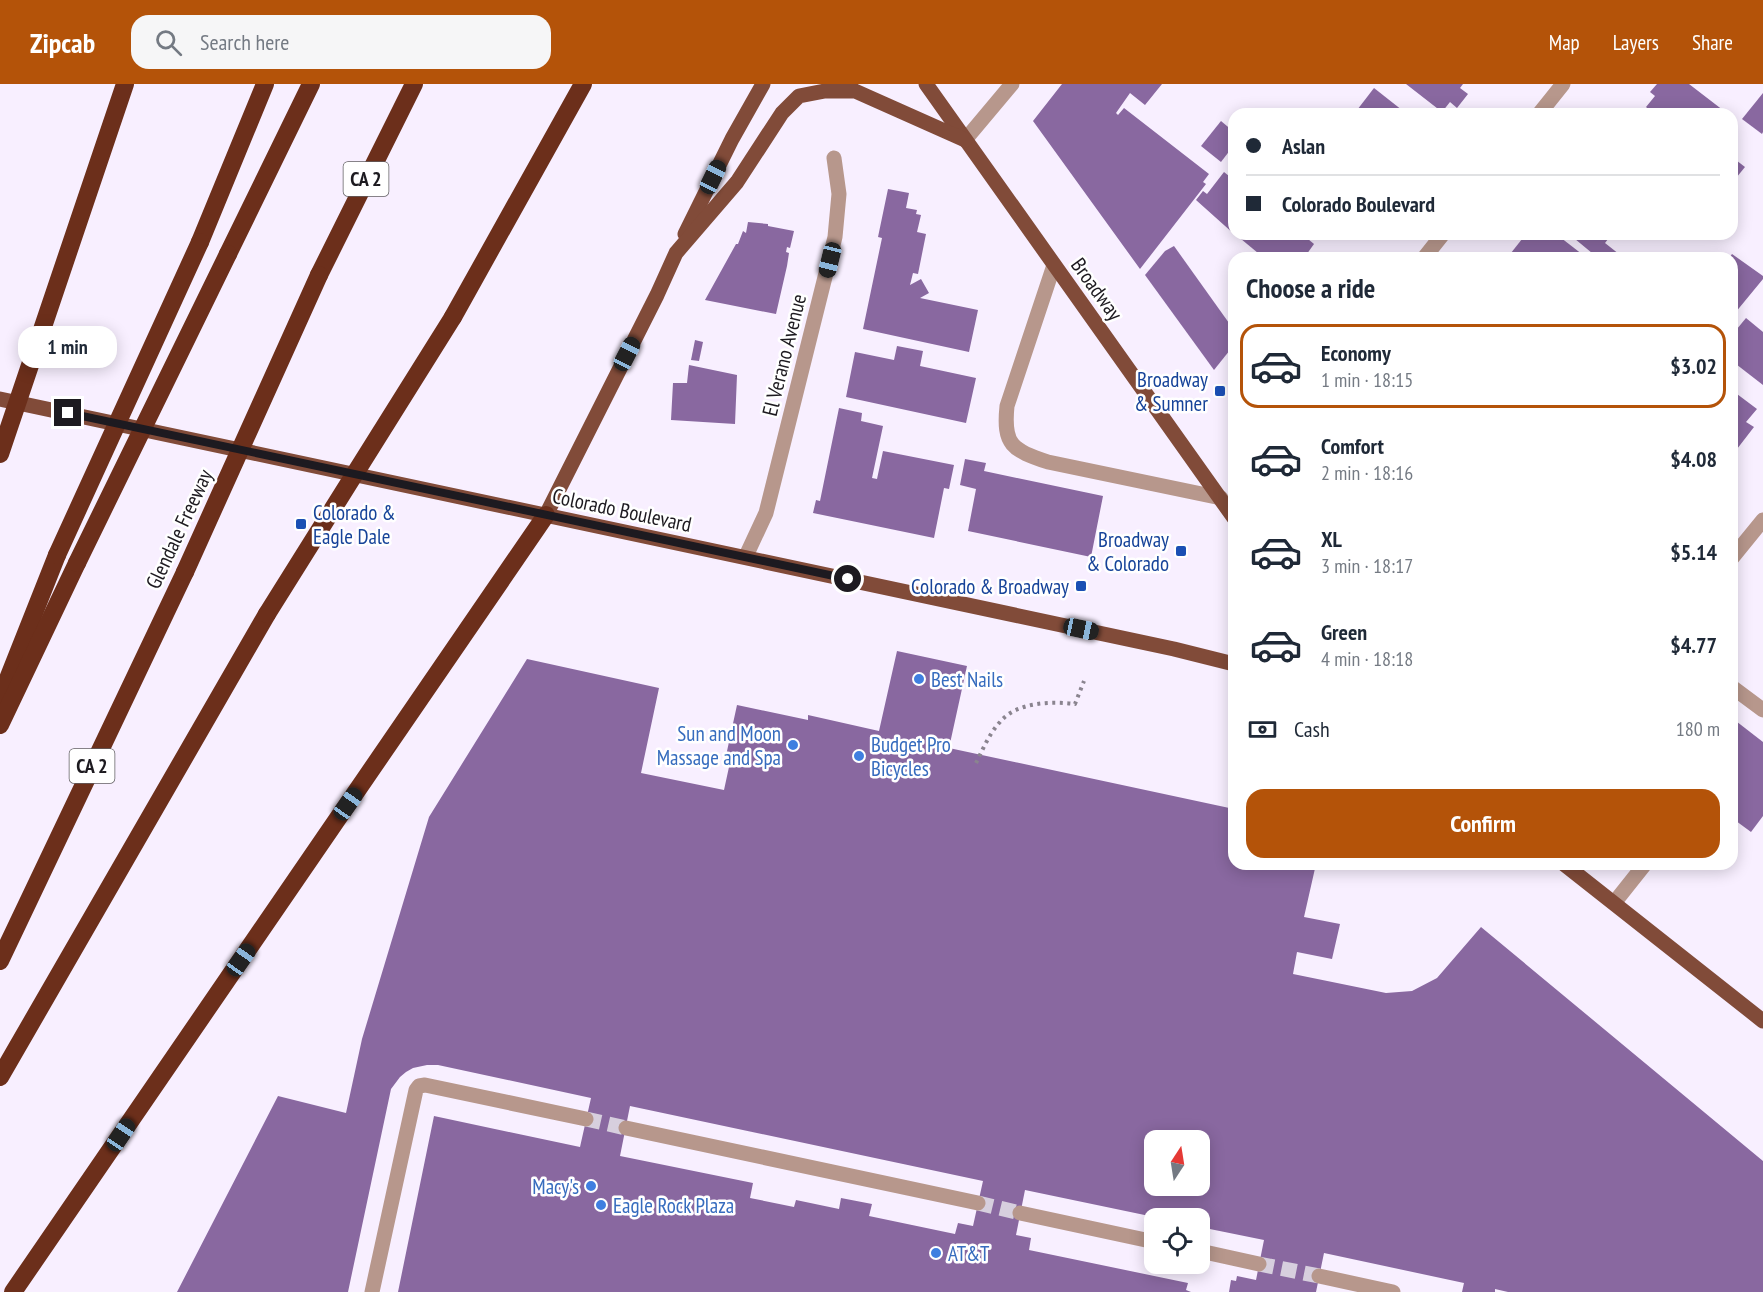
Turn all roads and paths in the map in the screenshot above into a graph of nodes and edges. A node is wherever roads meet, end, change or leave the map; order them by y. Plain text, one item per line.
1 (125, 84) edge
2 (265, 84) edge
3 (311, 84) edge
4 (414, 84) edge
5 (583, 84) edge
6 (763, 84) edge
7 (926, 84) edge
8 (1012, 84) edge
9 (1563, 84) edge
10 (1544, 108) edge
11 (965, 140) junction
12 (834, 158) dead end
13 (1438, 240) edge
14 (1429, 252) edge
15 (676, 253) junction
16 (1054, 265) junction
17 (0, 399) edge
18 (0, 454) edge
19 (1228, 504) edge
20 (1228, 507) edge
21 (546, 515) junction
22 (1763, 520) edge
23 (1738, 551) edge
24 (746, 556) junction
25 (1228, 662) edge
26 (1083, 681) dead end
27 (1738, 691) edge
28 (0, 699) edge
29 (1763, 710) edge
30 (0, 725) edge
31 (976, 763) dead end
32 (1572, 870) edge
33 (1640, 870) edge
34 (1614, 903) junction
35 (0, 961) edge
36 (1763, 1021) edge
37 (0, 1077) edge
38 (586, 1119) tunnel mouth
39 (626, 1128) tunnel mouth
40 (978, 1203) tunnel mouth
41 (1020, 1213) tunnel mouth
42 (1144, 1240) edge
43 (1210, 1253) edge
44 (1259, 1264) tunnel mouth
45 (1319, 1276) tunnel mouth
46 (13, 1292) edge
47 (372, 1292) edge
48 (1393, 1292) edge

1 - 18 highway, bridge
2 - 28 highway, bridge
3 - 30 highway, bridge
4 - 35 highway, Glendale Freeway / CA 2, bridge
5 - 37 highway, bridge
6 - 15 main road
7 - 11 main road, Broadway
8 - 11 street
9 - 10 street
11 - 15 main road
11 - 16 main road, Broadway
12 - 24 street, El Verano Avenue
13 - 14 street
15 - 21 main road
16 - 19 main road, Broadway
16 - 20 street
17 - 21 main road, Colorado Boulevard
21 - 24 main road, Colorado Boulevard
21 - 46 highway
22 - 23 street
24 - 25 main road, Colorado Boulevard
26 - 31 path
27 - 29 street
32 - 34 main road
33 - 34 street
34 - 36 main road
38 - 47 street
39 - 40 street
41 - 42 street
43 - 44 street
45 - 48 street

